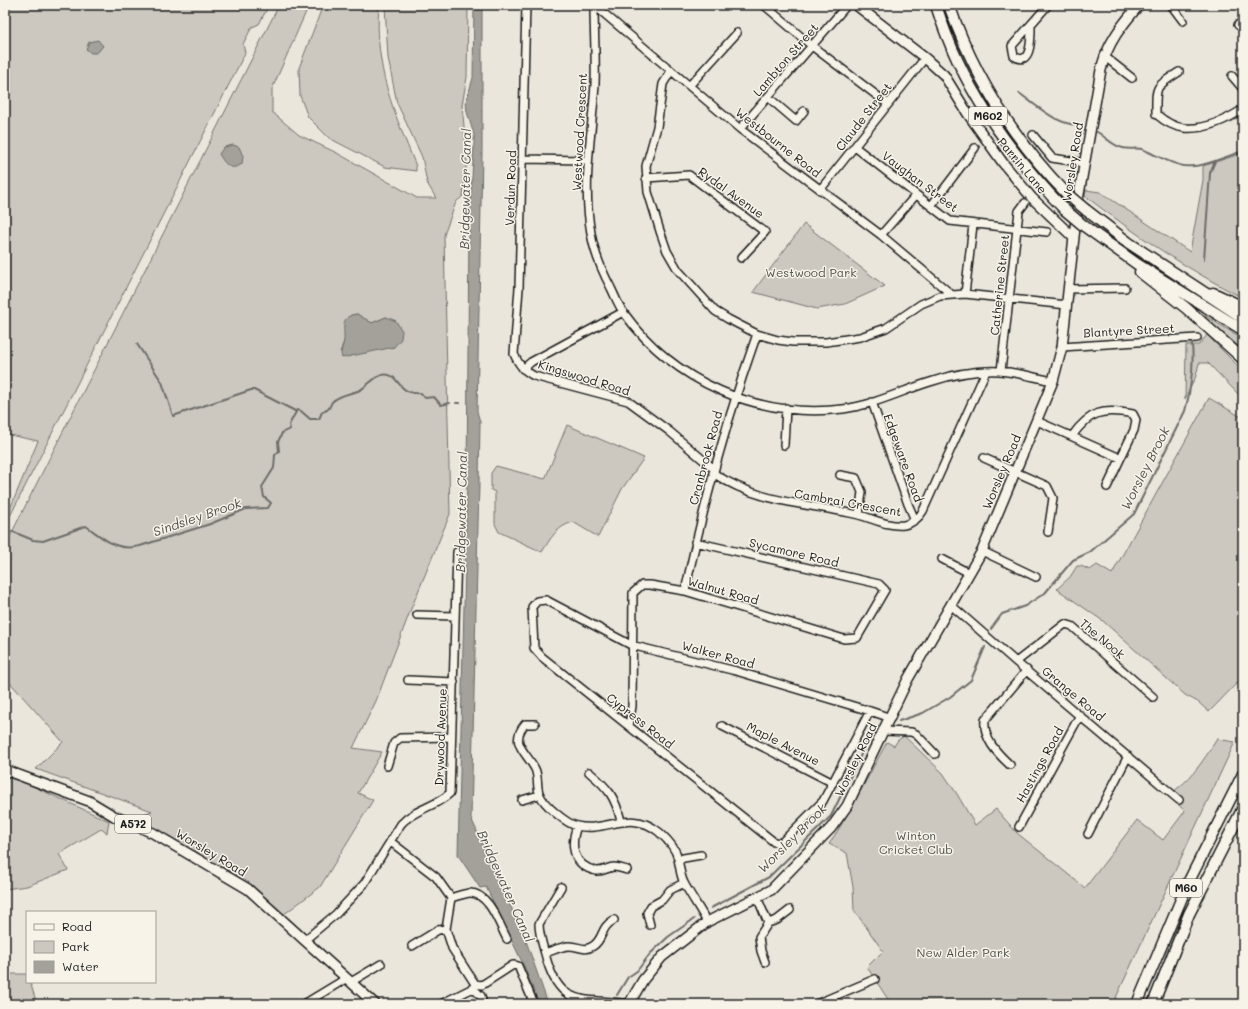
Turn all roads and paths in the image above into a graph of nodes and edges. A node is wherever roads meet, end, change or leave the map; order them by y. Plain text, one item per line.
1 (526, 5) edge
2 (594, 5) edge
3 (764, 5) edge
4 (848, 5) edge
5 (936, 5) edge
6 (949, 5) edge
7 (1048, 5) edge
8 (1139, 5) edge
9 (1171, 5) edge
10 (862, 7) edge
11 (1182, 21) dead end
12 (1031, 25) dead end
13 (737, 33) dead end
14 (812, 46) junction
15 (1104, 56) junction
16 (925, 58) junction
17 (671, 71) junction
18 (1179, 72) dead end
19 (1232, 76) dead end
20 (1132, 78) dead end
21 (690, 85) junction
22 (1243, 88) edge
23 (768, 97) junction
24 (888, 104) junction
25 (1243, 109) edge
26 (804, 112) dead end
27 (740, 128) junction
28 (1033, 135) dead end
29 (855, 147) junction
30 (975, 148) dead end
31 (522, 159) junction
32 (587, 160) junction
33 (1084, 163) junction
34 (646, 178) junction
35 (820, 190) junction
36 (916, 195) junction
37 (1025, 203) dead end
38 (931, 206) junction
39 (973, 225) junction
40 (1017, 229) junction
41 (1047, 232) dead end
42 (881, 235) junction
43 (1074, 238) junction
44 (1108, 245) junction
45 (741, 258) dead end
46 (1196, 287) junction
47 (1125, 288) dead end
48 (1068, 289) junction
49 (951, 294) junction
50 (965, 294) junction
51 (1010, 299) junction
52 (1067, 305) junction
53 (1243, 307) edge
54 (623, 312) junction
55 (1243, 318) edge
56 (1243, 330) edge
57 (757, 334) junction
58 (1197, 338) dead end
59 (1062, 346) junction
60 (1243, 360) edge
61 (523, 369) junction
62 (986, 371) junction
63 (1001, 371) junction
64 (1053, 381) junction
65 (734, 397) junction
66 (872, 402) junction
67 (786, 408) junction
68 (1037, 421) junction
69 (1072, 436) junction
70 (784, 444) dead end
71 (984, 458) dead end
72 (1120, 458) junction
73 (713, 471) junction
74 (1014, 471) junction
75 (840, 475) dead end
76 (1107, 487) dead end
77 (859, 515) junction
78 (915, 520) junction
79 (1048, 532) dead end
80 (695, 542) junction
81 (982, 551) junction
82 (457, 552) dead end
83 (942, 559) dead end
84 (969, 573) junction
85 (1036, 576) dead end
86 (685, 591) junction
87 (546, 600) joint
88 (952, 606) junction
89 (418, 615) dead end
90 (455, 616) junction
91 (857, 638) joint
92 (631, 645) junction
93 (1016, 662) junction
94 (1027, 670) junction
95 (408, 680) dead end
96 (454, 682) junction
97 (1153, 697) dead end
98 (870, 711) junction
99 (1080, 715) junction
100 (891, 718) junction
101 (535, 724) dead end
102 (628, 726) junction
103 (722, 726) dead end
104 (883, 732) junction
105 (451, 738) junction
106 (935, 754) dead end
107 (1128, 756) junction
108 (1010, 765) dead end
109 (387, 766) dead end
110 (5, 770) edge
111 (590, 772) dead end
112 (1243, 774) edge
113 (833, 783) junction
114 (539, 795) junction
115 (522, 800) dead end
116 (1179, 800) dead end
117 (1243, 808) edge
118 (621, 821) junction
119 (576, 826) junction
120 (1019, 826) dead end
121 (1088, 834) dead end
122 (391, 842) junction
123 (701, 855) dead end
124 (678, 858) junction
125 (626, 870) dead end
126 (684, 883) junction
127 (561, 887) dead end
128 (758, 897) junction
129 (451, 898) junction
130 (790, 910) dead end
131 (614, 920) dead end
132 (707, 922) junction
133 (768, 923) junction
134 (650, 925) dead end
135 (446, 929) junction
136 (506, 939) dead end
137 (306, 940) junction
138 (412, 946) dead end
139 (545, 953) junction
140 (766, 962) dead end
141 (381, 964) dead end
142 (875, 979) dead end
143 (349, 980) junction
144 (304, 1004) edge
145 (375, 1004) edge
146 (441, 1004) edge
147 (483, 1004) edge
148 (534, 1004) edge
149 (629, 1004) edge
150 (816, 1004) edge
151 (1137, 1004) edge
152 (1152, 1004) edge

1 - 31 street, Verdun Road
2 - 17 street, Westbourne Road
2 - 32 street, Westwood Crescent
3 - 14 street
4 - 14 street, Lambton Street
5 - 44 highway, M602, bridge
6 - 46 highway, M602, bridge
7 - 12 street
8 - 15 main road, Worsley Road
9 - 11 street
10 - 16 main road, Parrin Lane
13 - 21 street
14 - 23 street, Lambton Street
14 - 24 street
15 - 20 street
15 - 33 main road, Worsley Road
16 - 24 street, Claude Street
16 - 43 main road, Parrin Lane
17 - 21 street, Westbourne Road
17 - 34 street
18 - 25 street
19 - 22 street
21 - 27 street, Westbourne Road
23 - 26 street
23 - 27 street, Lambton Street
24 - 29 street, Claude Street
27 - 35 street, Westbourne Road
28 - 33 street
29 - 35 street, Claude Street
29 - 36 street, Vaughan Street
30 - 38 street
31 - 32 street
31 - 61 street, Verdun Road
32 - 54 street, Westwood Crescent
33 - 43 main road, Worsley Road
34 - 45 street, Rydal Avenue
34 - 57 street
35 - 42 street, Westbourne Road
36 - 38 street, Vaughan Street
36 - 42 street
37 - 40 street, Catherine Street
38 - 39 street, Vaughan Street
39 - 40 street, Vaughan Street
39 - 50 street
40 - 41 street, Vaughan Street
40 - 51 street, Catherine Street
42 - 49 street, Westbourne Road
43 - 48 main road, Worsley Road
44 - 56 highway, M602
44 - 60 highway, M602
46 - 53 highway, M602
46 - 55 highway, M602
47 - 48 street
48 - 52 main road, Worsley Road
49 - 50 street
49 - 57 street
50 - 51 street
51 - 52 street
51 - 63 street, Catherine Street
52 - 59 main road, Worsley Road
54 - 61 street
54 - 65 street, Westwood Crescent
57 - 65 street, Cranbrook Road
58 - 59 street, Blantyre Street
59 - 64 main road, Worsley Road
61 - 73 street, Kingswood Road
62 - 63 street, Westwood Crescent
62 - 66 street, Westwood Crescent
62 - 78 street, Cambrai Crescent
63 - 64 street, Westwood Crescent
64 - 68 main road, Worsley Road
65 - 67 street, Westwood Crescent
65 - 73 street, Cranbrook Road
66 - 67 street, Westwood Crescent
66 - 78 street, Edgeware Road
67 - 70 street
68 - 69 street
68 - 74 main road, Worsley Road
69 - 72 street
69 - 72 street
71 - 74 street
72 - 76 street
73 - 77 street, Cambrai Crescent
73 - 80 street, Cranbrook Road
74 - 79 street
74 - 81 main road, Worsley Road
75 - 77 street
77 - 78 street, Cambrai Crescent
80 - 86 street, Cranbrook Road
80 - 91 street, Sycamore Road
81 - 84 main road, Worsley Road
81 - 85 street
82 - 90 street, Drywood Avenue
83 - 84 street
84 - 88 main road, Worsley Road
86 - 91 street, Walnut Road
86 - 92 street, Walnut Road
87 - 92 street, Walker Road
87 - 102 street, Cypress Road
88 - 93 street, Grange Road
88 - 100 main road, Worsley Road
89 - 90 street
90 - 96 street, Drywood Avenue
92 - 98 street, Walker Road
92 - 102 street
93 - 94 street, Grange Road
93 - 97 street, The Nook
94 - 99 street, Grange Road
94 - 108 street
95 - 96 street
96 - 105 street, Drywood Avenue
98 - 100 street, Walker Road
98 - 113 street
99 - 107 street, Grange Road
99 - 120 street, Hastings Road
100 - 104 main road, Worsley Road
101 - 114 street
102 - 113 street, Cypress Road
103 - 113 street, Maple Avenue
104 - 106 street
104 - 128 main road, Worsley Road
105 - 109 street
105 - 122 street, Drywood Avenue
107 - 116 street, Grange Road
107 - 121 street
110 - 137 main road, Worsley Road / A572
111 - 118 street
112 - 151 highway, M60
114 - 115 street
114 - 119 street
117 - 152 highway, M60
118 - 119 street
118 - 124 street
119 - 125 street
122 - 129 street
122 - 137 street, Drywood Avenue
123 - 124 street
124 - 126 street
126 - 132 street
126 - 134 street
127 - 139 street
128 - 132 main road, Worsley Road
128 - 133 street
129 - 135 street
129 - 136 street
130 - 133 street
131 - 139 street
132 - 149 main road, Worsley Road
133 - 140 street
135 - 138 street
135 - 148 street
137 - 143 main road, Worsley Road / A572
139 - 149 street
141 - 143 street
142 - 150 street
143 - 144 street
143 - 145 main road, Worsley Road / A572
146 - 147 street

